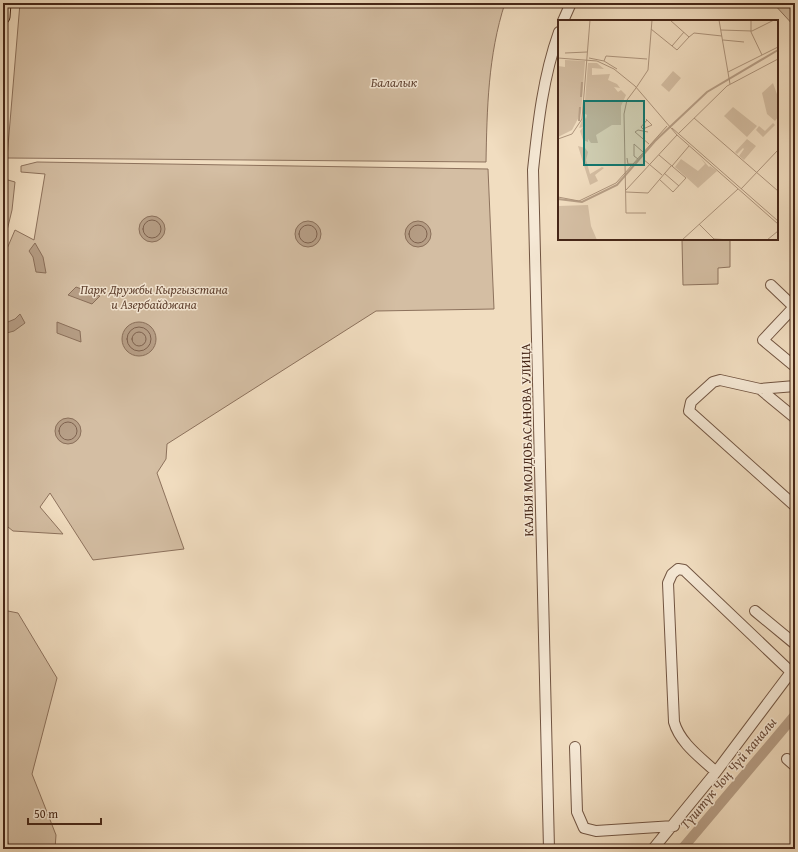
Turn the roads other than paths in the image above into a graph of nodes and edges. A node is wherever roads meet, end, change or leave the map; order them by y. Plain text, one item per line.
1 (4, 3) edge
2 (571, 3) edge
3 (3, 17) edge
4 (563, 20) edge
5 (558, 35) edge
6 (771, 285) dead end
7 (794, 306) edge
8 (795, 365) edge
9 (795, 386) edge
10 (760, 389) junction
11 (795, 418) edge
12 (795, 506) edge
13 (755, 611) dead end
14 (795, 644) edge
15 (793, 670) edge
16 (575, 747) dead end
17 (787, 760) dead end
18 (795, 766) edge
19 (716, 772) junction
20 (674, 826) junction
21 (549, 849) edge
22 (653, 849) edge

1 - 3 main road
2 - 4 street
5 - 21 street, КАЛЫЯ МОЛДОБАСАНОВА УЛИЦА
6 - 7 street
7 - 8 street
9 - 10 street
10 - 11 street
10 - 12 street
13 - 14 street
15 - 19 street
15 - 19 street
16 - 20 street
17 - 18 street
19 - 20 street
20 - 22 street

